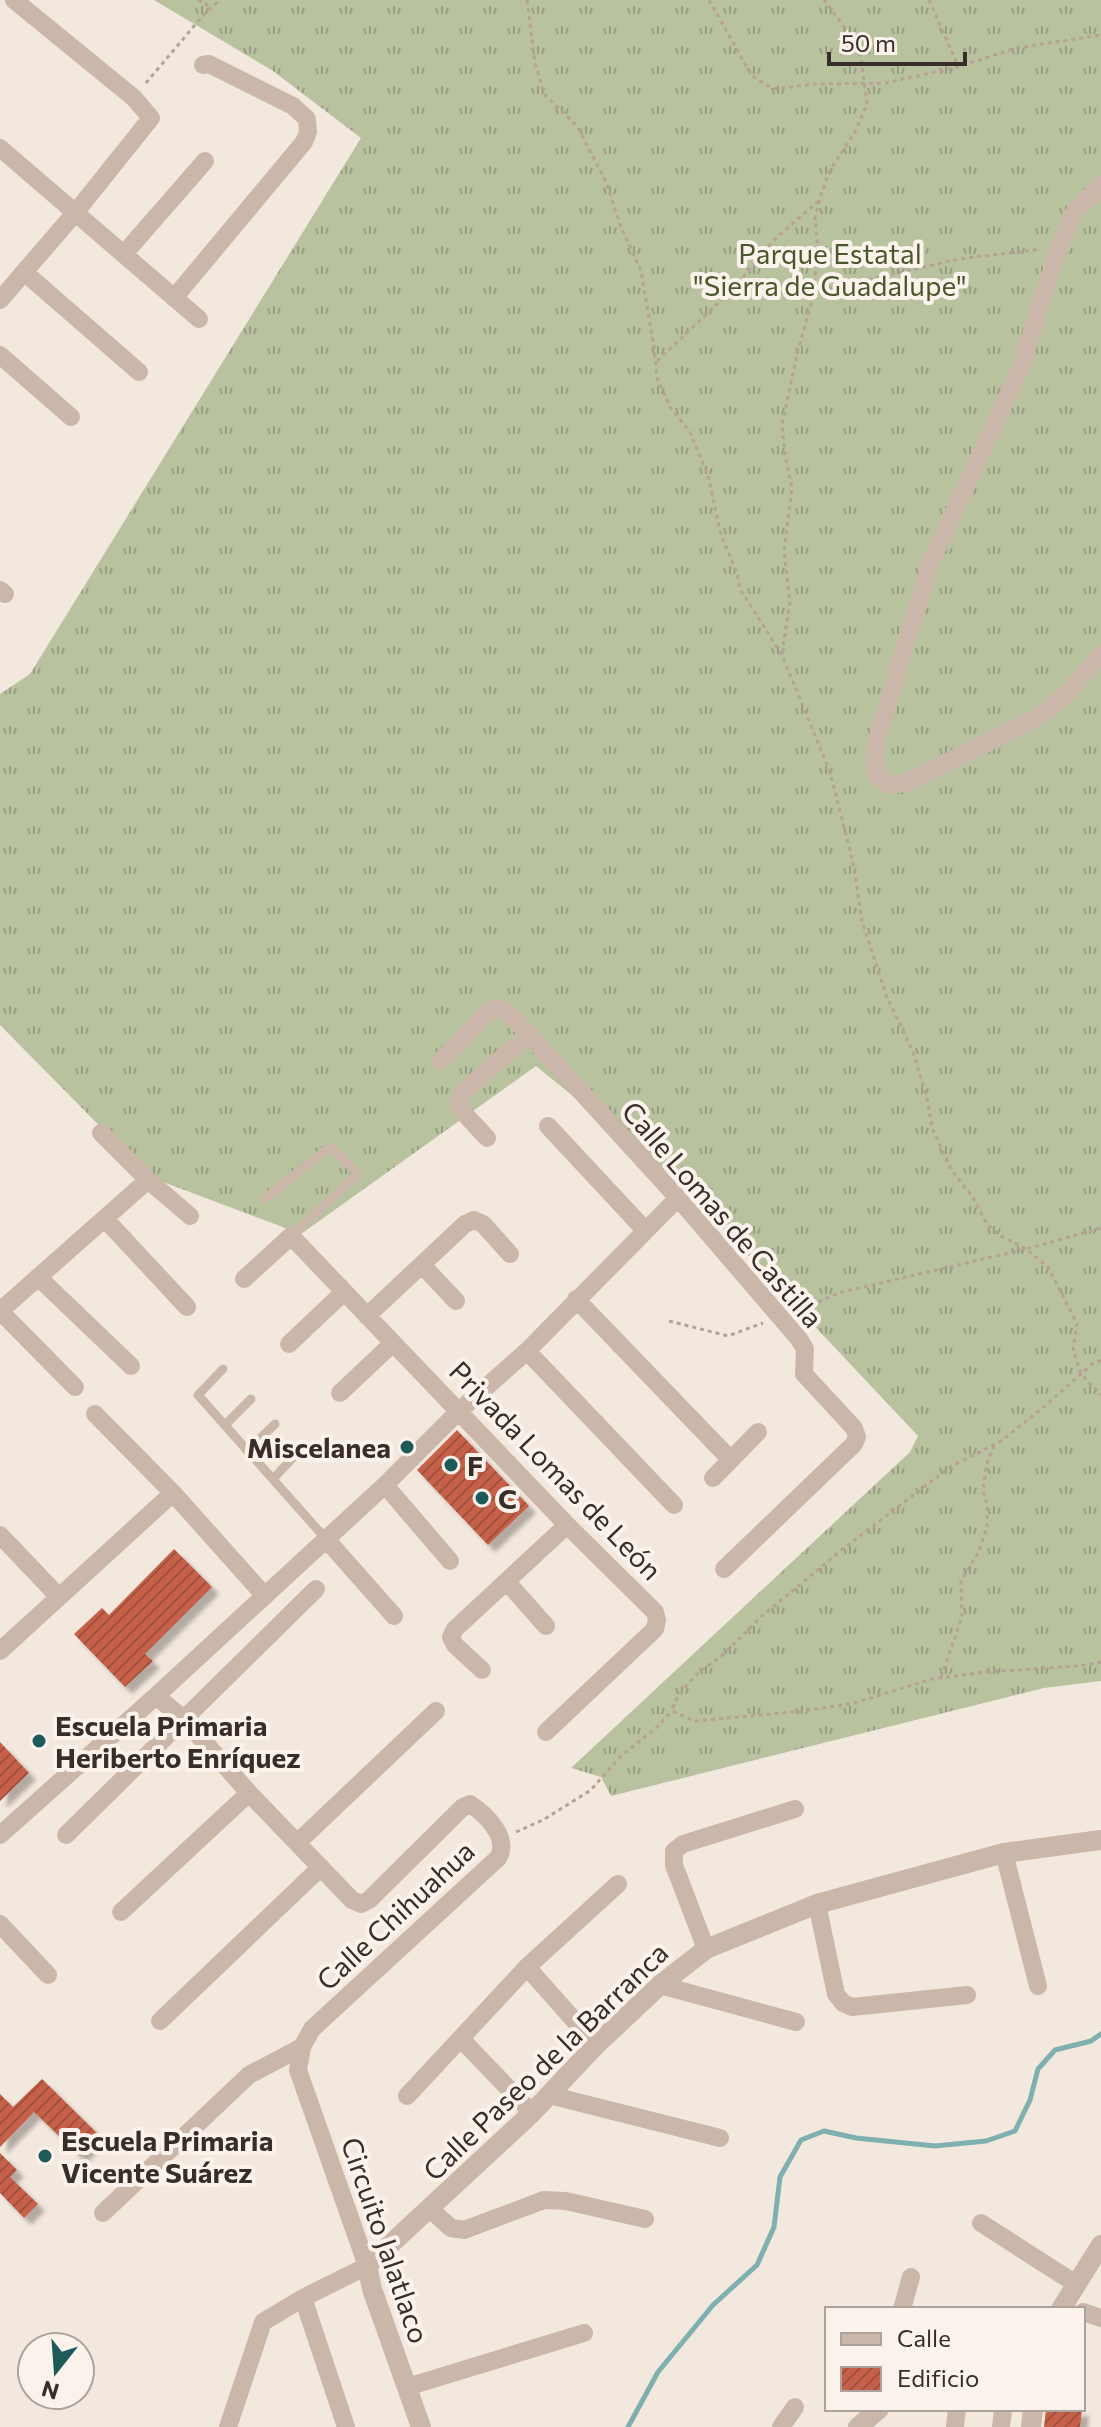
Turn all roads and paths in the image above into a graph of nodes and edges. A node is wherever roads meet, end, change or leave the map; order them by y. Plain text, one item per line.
1 (14, 0) edge
2 (198, 0) edge
3 (220, 0) edge
4 (527, 0) edge
5 (709, 0) edge
6 (824, 0) edge
7 (929, 0) edge
8 (212, 7) junction
9 (1101, 35) edge
10 (203, 65) dead end
11 (958, 67) junction
12 (865, 84) junction
13 (134, 98) junction
14 (0, 148) edge
15 (205, 161) dead end
16 (1101, 185) edge
17 (819, 201) junction
18 (75, 213) junction
19 (1060, 244) junction
20 (124, 254) junction
21 (24, 272) junction
22 (3, 291) edge
23 (813, 292) junction
24 (174, 298) junction
25 (199, 319) dead end
26 (0, 355) edge
27 (655, 362) junction
28 (139, 372) dead end
29 (71, 417) dead end
30 (782, 655) junction
31 (1101, 655) edge
32 (528, 1035) junction
33 (441, 1061) dead end
34 (548, 1126) dead end
35 (101, 1133) dead end
36 (487, 1138) dead end
37 (148, 1180) junction
38 (678, 1198) junction
39 (265, 1199) dead end
40 (190, 1216) dead end
41 (105, 1219) junction
42 (1101, 1228) edge
43 (645, 1230) junction
44 (291, 1236) junction
45 (1026, 1249) junction
46 (510, 1254) dead end
47 (423, 1266) junction
48 (38, 1277) junction
49 (244, 1279) dead end
50 (344, 1292) junction
51 (576, 1299) junction
52 (456, 1301) dead end
53 (187, 1307) dead end
54 (0, 1311) edge
55 (367, 1316) junction
56 (780, 1317) junction
57 (669, 1321) dead end
58 (393, 1343) junction
59 (289, 1344) dead end
60 (527, 1351) junction
61 (1101, 1360) edge
62 (131, 1366) dead end
63 (223, 1369) dead end
64 (1081, 1374) junction
65 (75, 1387) dead end
66 (340, 1393) dead end
67 (1101, 1395) edge
68 (251, 1399) dead end
69 (458, 1412) junction
70 (95, 1414) dead end
71 (275, 1424) dead end
72 (225, 1425) junction
73 (758, 1432) dead end
74 (994, 1445) junction
75 (300, 1450) dead end
76 (247, 1451) junction
77 (730, 1459) junction
78 (713, 1478) dead end
79 (273, 1479) junction
80 (385, 1485) junction
81 (173, 1493) junction
82 (674, 1505) dead end
83 (567, 1525) junction
84 (0, 1535) edge
85 (326, 1539) junction
86 (450, 1561) dead end
87 (724, 1569) dead end
88 (507, 1582) junction
89 (316, 1589) dead end
90 (265, 1596) junction
91 (59, 1597) junction
92 (394, 1616) dead end
93 (546, 1626) dead end
94 (2, 1646) edge
95 (1101, 1662) edge
96 (482, 1670) dead end
97 (941, 1678) junction
98 (156, 1696) junction
99 (436, 1711) dead end
100 (672, 1711) junction
101 (185, 1720) junction
102 (546, 1732) dead end
103 (249, 1793) junction
104 (795, 1809) dead end
105 (0, 1835) edge
106 (66, 1835) dead end
107 (501, 1838) junction
108 (1101, 1840) edge
109 (297, 1843) junction
110 (1004, 1853) junction
111 (321, 1867) junction
112 (618, 1884) dead end
113 (817, 1904) junction
114 (121, 1912) dead end
115 (4, 1937) edge
116 (706, 1949) junction
117 (527, 1967) junction
118 (48, 1975) dead end
119 (660, 1985) junction
120 (1038, 1986) dead end
121 (967, 1995) dead end
122 (160, 2021) dead end
123 (796, 2022) dead end
124 (461, 2039) junction
125 (596, 2045) junction
126 (302, 2047) junction
127 (298, 2070) joint
128 (549, 2095) junction
129 (407, 2096) dead end
130 (532, 2113) junction
131 (720, 2138) dead end
132 (430, 2209) junction
133 (103, 2213) dead end
134 (645, 2219) dead end
135 (981, 2223) dead end
136 (1101, 2245) edge
137 (367, 2266) junction
138 (911, 2277) dead end
139 (1076, 2284) junction
140 (303, 2298) junction
141 (903, 2307) edge
142 (1062, 2307) edge
143 (584, 2333) dead end
144 (407, 2387) junction
145 (795, 2407) dead end
146 (877, 2411) edge
147 (228, 2427) edge
148 (346, 2427) edge
149 (421, 2427) edge
150 (781, 2427) edge
151 (858, 2427) edge

1 - 13 street
2 - 8 path
3 - 8 path
4 - 27 path
5 - 12 path
6 - 12 path
7 - 11 path
8 - 13 path
9 - 11 path
10 - 24 street
11 - 12 path
12 - 17 path
13 - 18 street
14 - 18 street
15 - 20 street
16 - 19 street
17 - 23 path
17 - 27 path
18 - 20 street
18 - 21 street
19 - 23 path
19 - 31 street
20 - 24 street
21 - 22 street
21 - 28 street
23 - 30 path
24 - 25 street
26 - 29 street
27 - 30 path
30 - 45 path
32 - 33 street, Calle Lomas de Castilla
32 - 36 street
32 - 38 street, Calle Lomas de Castilla
34 - 43 street
35 - 37 street
37 - 40 street
37 - 41 street
38 - 43 street
38 - 56 street, Calle Lomas de Castilla
39 - 44 lane
41 - 48 street
41 - 53 street
42 - 45 path
43 - 51 street
44 - 49 street
44 - 50 street, Privada Lomas de León
45 - 56 path
45 - 64 path
46 - 47 street
47 - 52 street
47 - 55 street
48 - 54 street
48 - 62 street
50 - 55 street, Privada Lomas de León
50 - 59 street
51 - 60 street
51 - 77 street
54 - 65 street
55 - 58 street, Privada Lomas de León
56 - 57 path
56 - 87 street, Calle Lomas de Castilla
58 - 66 street
58 - 69 street, Privada Lomas de León
60 - 69 street
60 - 82 street
61 - 64 path
63 - 72 lane
64 - 67 path
64 - 74 path
68 - 72 lane
69 - 80 street
69 - 83 street, Privada Lomas de León
70 - 81 street
71 - 76 lane
72 - 76 lane
73 - 77 street
74 - 97 path
74 - 100 path
75 - 79 lane
76 - 79 lane
77 - 78 street
79 - 85 lane
80 - 85 street
80 - 86 street
81 - 90 street
81 - 91 street
83 - 88 street
83 - 102 street, Privada Lomas de León
84 - 91 street
85 - 90 street
85 - 92 street
88 - 93 street
88 - 96 street
89 - 101 street
90 - 98 street
91 - 94 street
95 - 97 path
97 - 100 path
98 - 101 street
98 - 105 street
99 - 109 street
100 - 107 path
101 - 103 street
101 - 106 street
103 - 109 street
103 - 114 street
104 - 116 street
107 - 111 street, Calle Chihuahua
107 - 126 street, Calle Chihuahua
108 - 110 street, Calle Paseo de la Barranca
109 - 111 street
110 - 113 street, Calle Paseo de la Barranca
110 - 120 street
111 - 122 street
112 - 117 street
113 - 116 street, Calle Paseo de la Barranca
113 - 121 street
115 - 118 street
116 - 119 street, Calle Paseo de la Barranca
117 - 124 street
117 - 125 street
119 - 123 street
119 - 125 street, Calle Paseo de la Barranca
124 - 129 street
124 - 130 street
125 - 128 street, Calle Paseo de la Barranca
126 - 127 street, Calle Chihuahua
126 - 133 street
127 - 137 street, Circuito Jalatlaco
128 - 130 street, Calle Paseo de la Barranca
128 - 131 street
130 - 132 street, Calle Paseo de la Barranca
132 - 134 street
132 - 137 street, Calle Paseo de la Barranca
135 - 139 street
136 - 139 street
137 - 140 street
137 - 144 street, Circuito Jalatlaco
138 - 141 street
139 - 142 street
140 - 147 street
140 - 148 street
143 - 144 street
144 - 149 street, Circuito Jalatlaco
145 - 150 street
146 - 151 street

